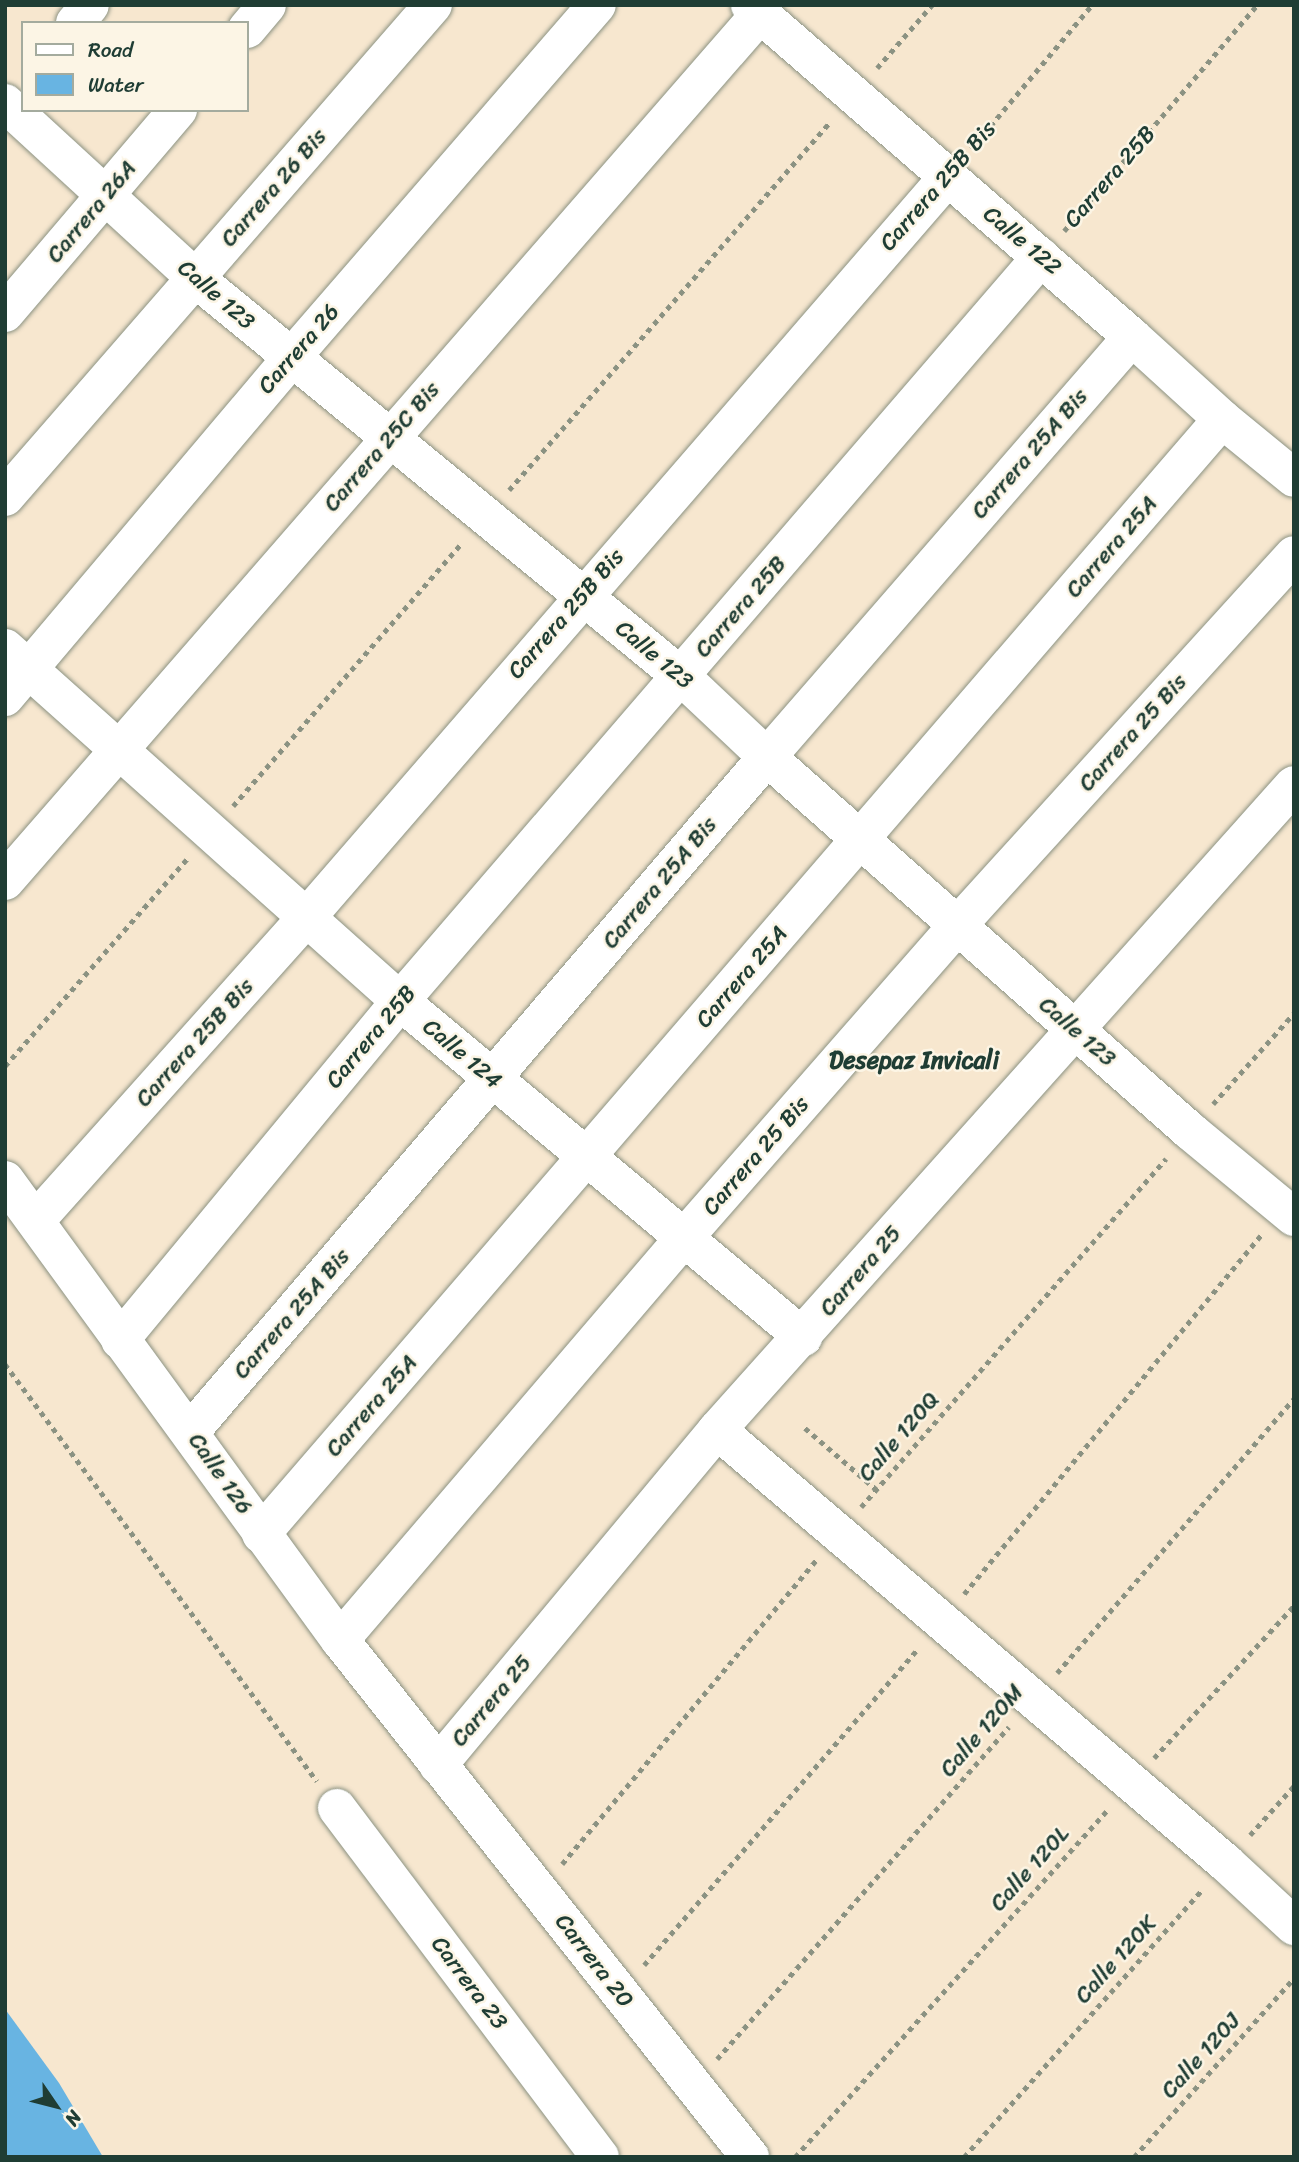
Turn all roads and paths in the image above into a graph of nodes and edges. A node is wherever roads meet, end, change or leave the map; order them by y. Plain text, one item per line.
1 (90, 5) edge
2 (267, 5) edge
3 (433, 5) edge
4 (597, 5) edge
5 (1092, 5) edge
6 (1257, 5) edge
7 (755, 10) edge
8 (77, 21) edge
9 (248, 28) edge
10 (21, 84) edge
11 (5, 103) edge
12 (176, 112) edge
13 (947, 177) junction
14 (106, 195) junction
15 (1041, 257) junction
16 (195, 278) junction
17 (5, 313) edge
18 (1132, 337) junction
19 (291, 358) junction
20 (1222, 419) junction
21 (389, 438) junction
22 (1294, 478) edge
23 (5, 497) edge
24 (1294, 555) edge
25 (582, 595) junction
26 (13, 672) edge
27 (682, 677) junction
28 (120, 749) junction
29 (767, 757) junction
30 (1294, 785) edge
31 (861, 839) junction
32 (5, 881) edge
33 (307, 917) junction
34 (957, 926) junction
35 (400, 1001) junction
36 (1294, 1013) edge
37 (1074, 1029) junction
38 (493, 1080) junction
39 (1190, 1131) junction
40 (586, 1159) junction
41 (5, 1180) edge
42 (1294, 1217) edge
43 (36, 1220) junction
44 (683, 1239) junction
45 (803, 1337) junction
46 (120, 1340) junction
47 (5, 1364) edge
48 (1294, 1398) edge
49 (805, 1428) dead end
50 (718, 1430) junction
51 (190, 1432) junction
52 (876, 1489) junction
53 (839, 1532) junction
54 (261, 1534) junction
55 (1294, 1606) edge
56 (340, 1640) junction
57 (1033, 1699) junction
58 (438, 1765) junction
59 (1132, 1782) junction
60 (1294, 1786) edge
61 (337, 1808) joint
62 (1226, 1863) junction
63 (539, 1891) junction
64 (1294, 1926) edge
65 (1294, 1978) edge
66 (693, 2086) junction
67 (600, 2157) edge
68 (750, 2157) edge
69 (795, 2157) edge
70 (964, 2157) edge
71 (1133, 2157) edge

1 - 8 street
2 - 9 street
3 - 16 street, Carrera 26 Bis
4 - 19 street, Carrera 26
5 - 13 path, Carrera 25B Bis
6 - 15 path, Carrera 25B
7 - 13 street, Calle 122
7 - 21 street, Carrera 25C Bis
10 - 11 street
11 - 14 street, Calle 123
12 - 14 street, Carrera 26A
13 - 15 street, Calle 122
13 - 25 street, Carrera 25B Bis
14 - 16 street, Calle 123
14 - 17 street, Carrera 26A
15 - 18 street, Calle 122
15 - 27 street, Carrera 25B
16 - 19 street, Calle 123
16 - 23 street, Carrera 26 Bis
18 - 20 street, Calle 122
18 - 29 street, Carrera 25A Bis
19 - 21 street, Calle 123
19 - 26 street, Carrera 26
20 - 22 street, Calle 122
20 - 31 street, Carrera 25A
21 - 25 street, Calle 123
21 - 28 street, Carrera 25C Bis
24 - 34 street, Carrera 25 Bis
25 - 27 street, Calle 123
25 - 33 street, Carrera 25B Bis
26 - 28 street, Calle 124
27 - 29 street, Calle 123
27 - 35 street, Carrera 25B
28 - 32 street, Carrera 25C Bis
28 - 33 street, Calle 124
29 - 31 street, Calle 123
29 - 38 street, Carrera 25A Bis
30 - 37 street, Carrera 25
31 - 34 street, Calle 123
31 - 40 street, Carrera 25A
33 - 35 street, Calle 124
33 - 43 street, Carrera 25B Bis
34 - 37 street, Calle 123
34 - 44 street, Carrera 25 Bis
35 - 38 street, Calle 124
35 - 46 street, Carrera 25B
36 - 39 path, Calle 120Q
37 - 39 street, Calle 123
37 - 45 street, Carrera 25
38 - 40 street, Calle 124
38 - 51 street, Carrera 25A Bis
39 - 42 street, Calle 123
39 - 52 path, Calle 120Q
40 - 44 street, Calle 124
40 - 54 street, Carrera 25A
41 - 43 street, Calle 126
43 - 46 street, Calle 126
44 - 45 street, Calle 124
44 - 56 street, Carrera 25 Bis
45 - 50 street, Carrera 25
46 - 51 street, Calle 126
47 - 61 path
48 - 57 path, Calle 120M
49 - 52 path
50 - 53 street
50 - 58 street, Carrera 25
51 - 54 street, Calle 126
52 - 53 path, Calle 120Q
53 - 57 street
53 - 63 path, Calle 120Q
54 - 56 street, Calle 126
55 - 59 path, Calle 120L
56 - 58 street, Calle 126
57 - 59 street
57 - 66 path, Calle 120M
58 - 63 street, Carrera 20
59 - 62 street
59 - 69 path, Calle 120L
60 - 62 path, Calle 120K
61 - 67 street, Carrera 23
62 - 64 street
62 - 70 path, Calle 120K
63 - 66 street, Carrera 20
65 - 71 path, Calle 120J
66 - 68 street, Carrera 20

